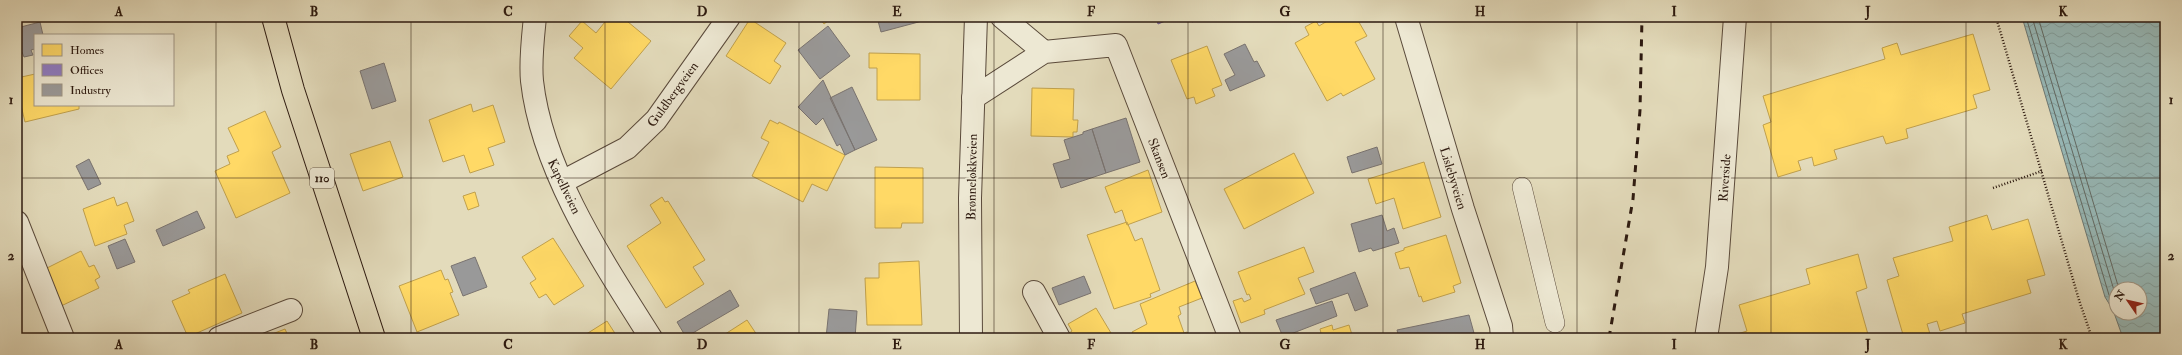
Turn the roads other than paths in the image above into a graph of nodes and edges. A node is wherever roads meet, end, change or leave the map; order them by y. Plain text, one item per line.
1 (273, 17) edge
2 (535, 17) edge
3 (729, 17) edge
4 (976, 17) edge
5 (1002, 17) edge
6 (1406, 17) edge
7 (1735, 17) edge
8 (1044, 52) junction
9 (973, 98) junction
10 (562, 182) junction
11 (1522, 187) dead end
12 (17, 222) edge
13 (1034, 292) dead end
14 (291, 310) dead end
15 (1555, 323) dead end
16 (63, 338) edge
17 (219, 338) edge
18 (374, 338) edge
19 (651, 338) edge
20 (970, 338) edge
21 (1059, 338) edge
22 (1230, 338) edge
23 (1502, 338) edge
24 (1706, 338) edge

1 - 18 highway, 110
2 - 10 street, Kapellveien
3 - 10 street, Guldbergveien
4 - 9 street, Brønneløkkveien
5 - 8 street
6 - 23 street, Lislebyveien
7 - 24 street, Riverside
8 - 9 street, Skansen
8 - 22 street, Skansen
9 - 20 street, Brønneløkkveien
10 - 19 street, Kapellveien
11 - 15 lane
12 - 16 street
13 - 21 street
14 - 17 street

